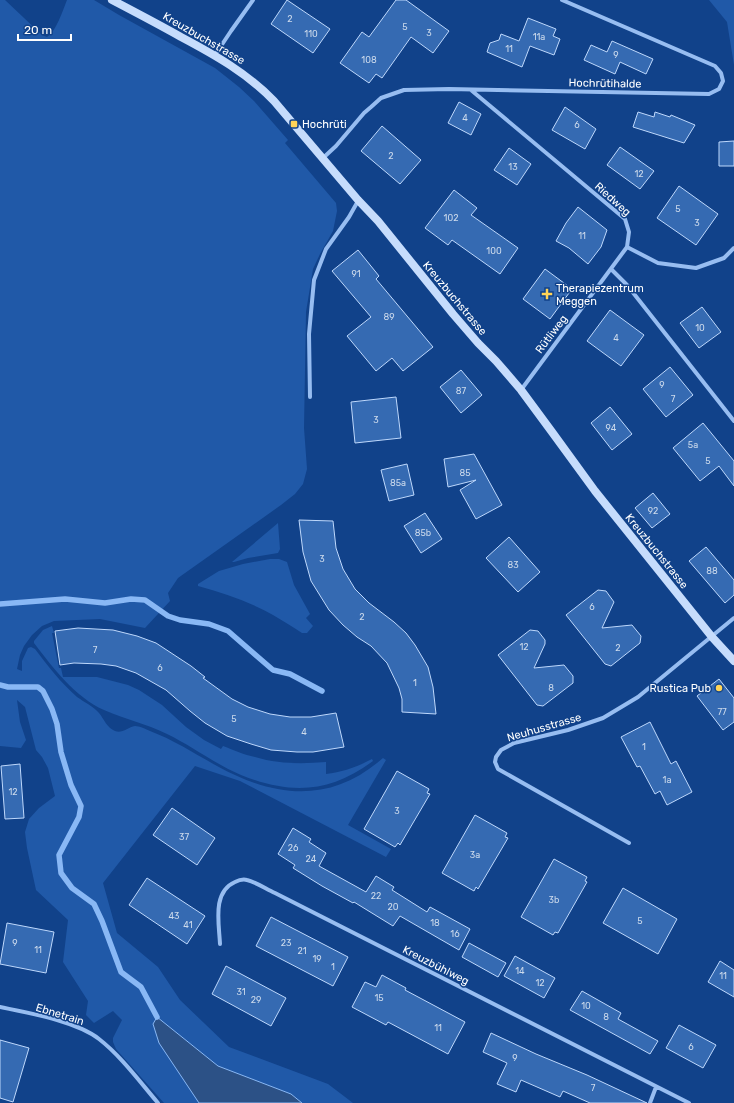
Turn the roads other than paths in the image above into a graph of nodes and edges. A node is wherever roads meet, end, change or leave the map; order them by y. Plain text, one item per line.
1 (112, 0) edge
2 (253, 0) edge
3 (562, 0) edge
4 (215, 55) junction
5 (471, 90) junction
6 (322, 158) junction
7 (358, 200) junction
8 (627, 247) junction
9 (734, 248) edge
10 (611, 269) junction
11 (520, 390) junction
12 (310, 397) dead end
13 (734, 421) edge
14 (734, 618) edge
15 (712, 637) junction
16 (734, 661) edge
17 (628, 843) dead end
18 (220, 944) dead end
19 (0, 1007) edge
20 (656, 1087) junction
21 (158, 1103) edge
22 (650, 1103) edge
23 (689, 1103) edge

1 - 4 street, Kreuzbuchstrasse
2 - 4 street
3 - 5 street, Hochrütihalde
4 - 6 street, Kreuzbuchstrasse
5 - 6 street, Hochrütihalde
5 - 8 street, Riedweg
6 - 7 street, Kreuzbuchstrasse
7 - 11 street, Kreuzbuchstrasse
7 - 12 street
8 - 9 street
8 - 10 street
10 - 11 street, Rütliweg
10 - 13 street
11 - 15 street, Kreuzbuchstrasse
14 - 15 street
15 - 16 street, Kreuzbuchstrasse
15 - 17 street, Neuhusstrasse
18 - 20 street, Kreuzbühlweg
19 - 21 street, Ebnetrain
20 - 22 street
20 - 23 street, Kreuzbühlweg

